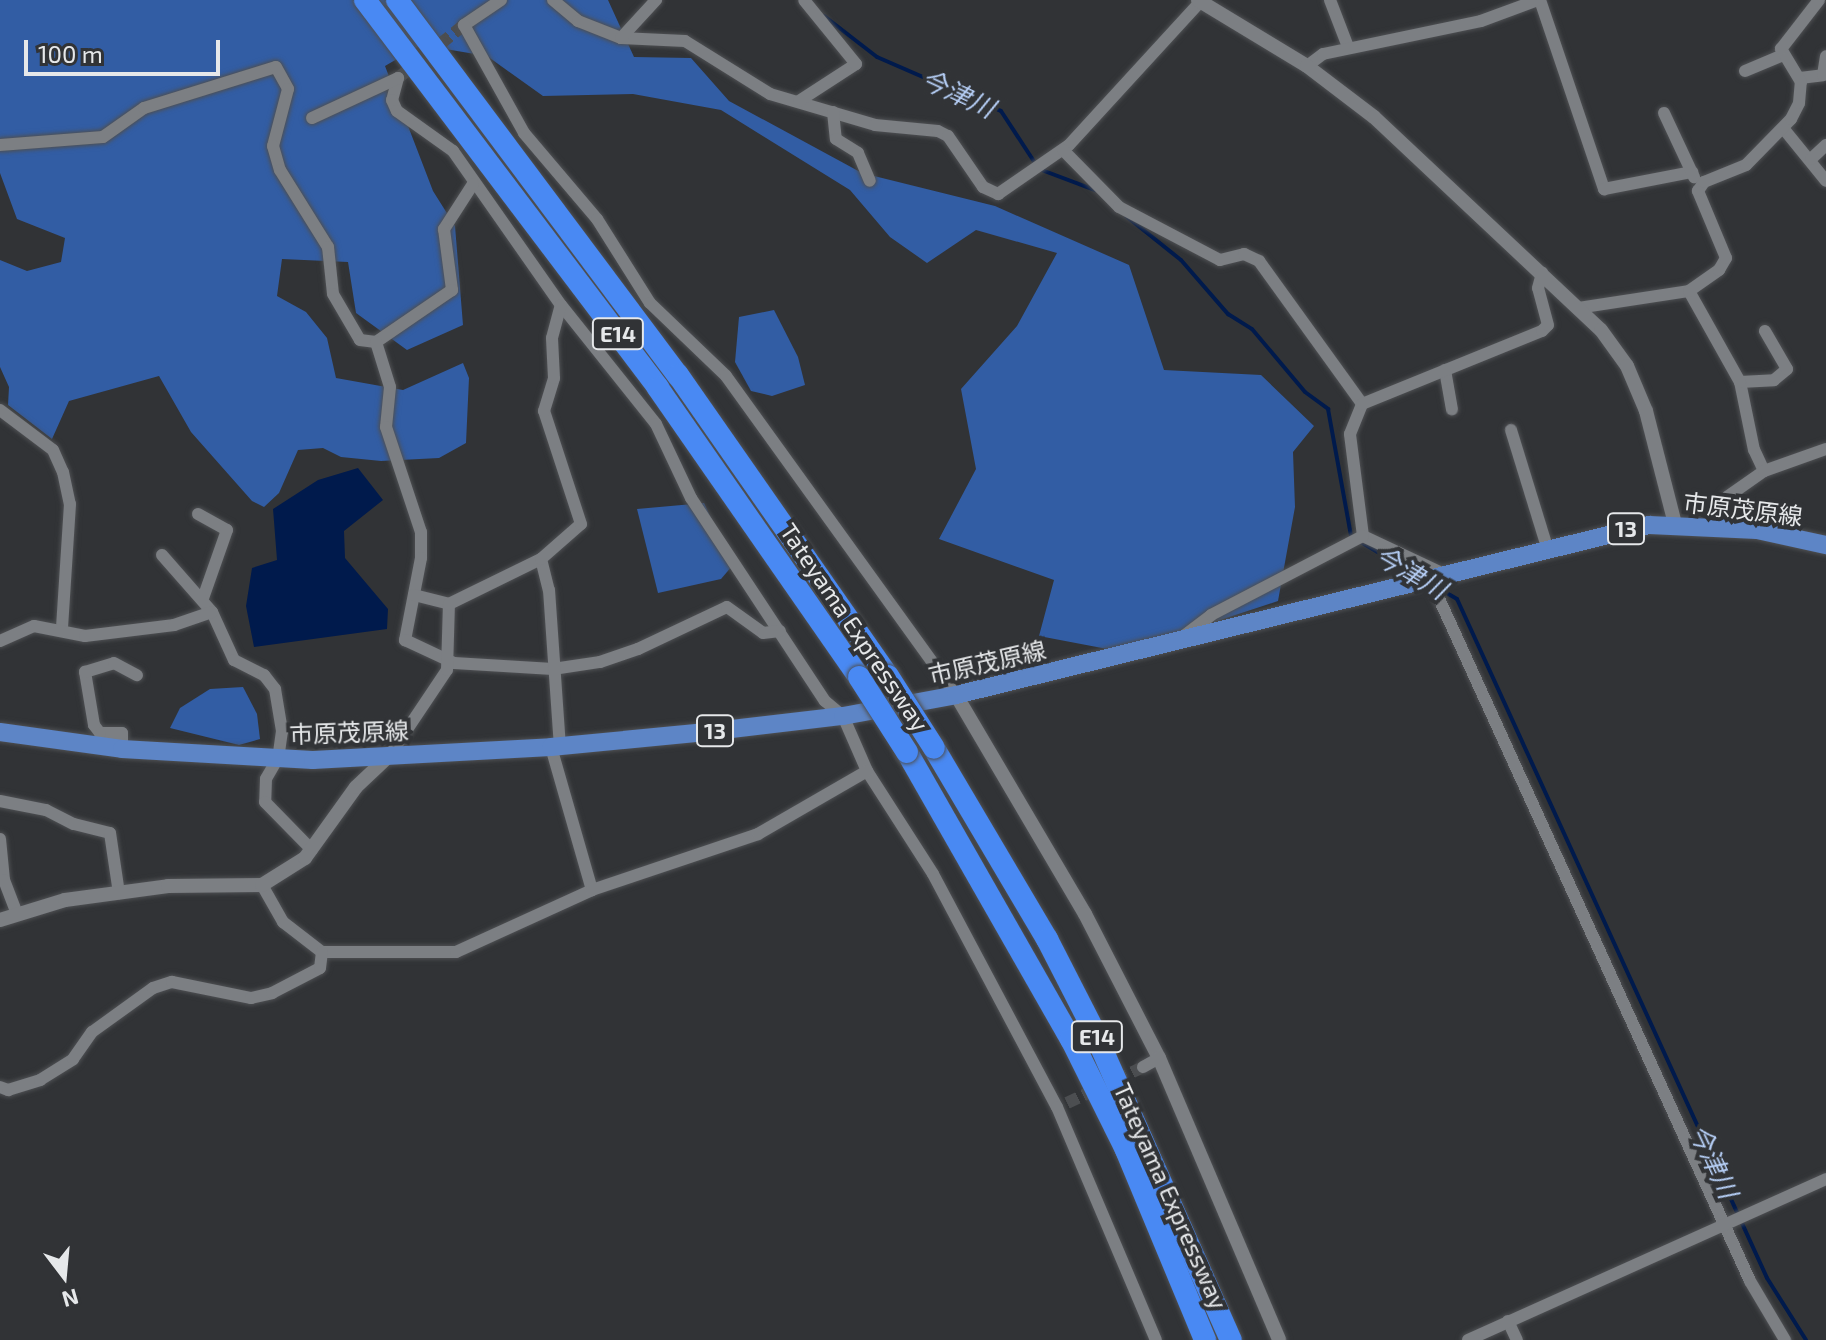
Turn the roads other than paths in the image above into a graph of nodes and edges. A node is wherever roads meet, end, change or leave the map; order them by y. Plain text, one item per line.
1 (365, 0) edge
2 (397, 0) edge
3 (501, 0) edge
4 (553, 0) edge
5 (656, 0) edge
6 (804, 0) edge
7 (1330, 0) edge
8 (1539, 0) edge
9 (1819, 0) edge
10 (1199, 1) edge
11 (621, 38) junction
12 (1348, 47) junction
13 (1783, 55) junction
14 (1826, 56) edge
15 (1307, 66) junction
16 (1745, 71) dead end
17 (1800, 78) junction
18 (799, 101) junction
19 (833, 112) junction
20 (1664, 113) dead end
21 (312, 118) dead end
22 (1783, 128) junction
23 (0, 145) edge
24 (1826, 145) edge
25 (1063, 150) junction
26 (1811, 159) junction
27 (1692, 172) junction
28 (870, 181) dead end
29 (1826, 181) edge
30 (473, 184) junction
31 (1699, 187) junction
32 (1542, 273) junction
33 (1689, 291) junction
34 (561, 305) junction
35 (1578, 308) junction
36 (1765, 331) dead end
37 (376, 342) junction
38 (1445, 370) junction
39 (1740, 382) junction
40 (1362, 404) junction
41 (1452, 409) dead end
42 (0, 410) edge
43 (1511, 430) dead end
44 (1826, 449) edge
45 (1764, 471) junction
46 (198, 514) dead end
47 (1675, 524) junction
48 (1709, 526) junction
49 (1363, 536) junction
50 (1826, 545) edge
51 (1548, 550) junction
52 (162, 555) dead end
53 (541, 559) junction
54 (1432, 581) junction
55 (414, 595) junction
56 (203, 598) junction
57 (449, 604) junction
58 (212, 612) junction
59 (62, 629) junction
60 (780, 631) junction
61 (0, 641) edge
62 (1178, 642) junction
63 (447, 660) junction
64 (553, 669) junction
65 (137, 675) dead end
66 (956, 695) junction
67 (843, 716) junction
68 (0, 732) edge
69 (555, 747) junction
70 (122, 749) junction
71 (390, 755) junction
72 (278, 758) junction
73 (867, 771) junction
74 (0, 801) edge
75 (0, 839) edge
76 (312, 850) junction
77 (262, 885) junction
78 (592, 890) junction
79 (119, 893) junction
80 (16, 912) junction
81 (0, 920) edge
82 (322, 952) junction
83 (1159, 1058) junction
84 (1143, 1067) tunnel mouth
85 (0, 1087) edge
86 (1826, 1179) edge
87 (1726, 1224) junction
88 (1508, 1321) junction
89 (1156, 1340) edge
90 (1205, 1340) edge
91 (1231, 1340) edge
92 (1279, 1340) edge
93 (1468, 1340) edge
94 (1517, 1340) edge
95 (1785, 1340) edge

1 - 90 highway, Tateyama Expressway / E14, bridge
2 - 91 highway, Tateyama Expressway / E14, bridge
3 - 66 street
4 - 11 street
5 - 11 street
6 - 18 street
7 - 12 street
8 - 12 street
8 - 27 street
9 - 13 street
10 - 15 street
10 - 25 street
11 - 18 street
12 - 15 street
13 - 16 street
13 - 17 street
14 - 17 street
15 - 32 street
17 - 22 street
18 - 19 street
19 - 25 street
19 - 28 street
20 - 27 street
21 - 30 street
22 - 26 street
22 - 31 street
23 - 37 street
24 - 26 street
25 - 40 street
26 - 29 street
27 - 31 street
30 - 34 street
30 - 37 street
31 - 33 street
32 - 35 street
32 - 38 street
33 - 35 street
33 - 39 street
34 - 53 street
34 - 60 street
35 - 47 street
36 - 39 street
37 - 55 street
38 - 40 street
38 - 41 street
39 - 45 street
40 - 49 street
42 - 59 street
43 - 51 street
44 - 45 street
45 - 48 street
46 - 56 street
47 - 48 main road, 市原茂原線 / 13
47 - 51 main road, 市原茂原線 / 13
48 - 50 main road, 市原茂原線 / 13
49 - 54 street
49 - 62 street
51 - 54 main road, 市原茂原線 / 13
52 - 56 street
53 - 57 street
53 - 64 street
54 - 62 main road, 市原茂原線 / 13
54 - 87 street
55 - 57 street
55 - 63 street
56 - 58 street
57 - 63 street
58 - 59 street
58 - 72 street
59 - 61 street
60 - 64 street
60 - 67 street
62 - 66 main road, 市原茂原線 / 13
63 - 64 street
63 - 71 street
64 - 69 street
65 - 70 street
66 - 67 main road, 市原茂原線 / 13
66 - 83 street
67 - 69 main road, 市原茂原線 / 13
67 - 73 street
68 - 70 main road, 市原茂原線 / 13
69 - 71 main road, 市原茂原線 / 13
69 - 78 street
70 - 72 main road, 市原茂原線 / 13
71 - 72 main road, 市原茂原線 / 13
71 - 76 street
72 - 76 street
73 - 78 street
73 - 89 street
74 - 79 street
75 - 80 street
76 - 77 street
77 - 79 street
77 - 82 street
78 - 82 street
79 - 80 street
80 - 81 street
82 - 85 street
83 - 84 street
83 - 92 street
86 - 87 street
87 - 88 street
87 - 95 street
88 - 93 street
88 - 94 street

